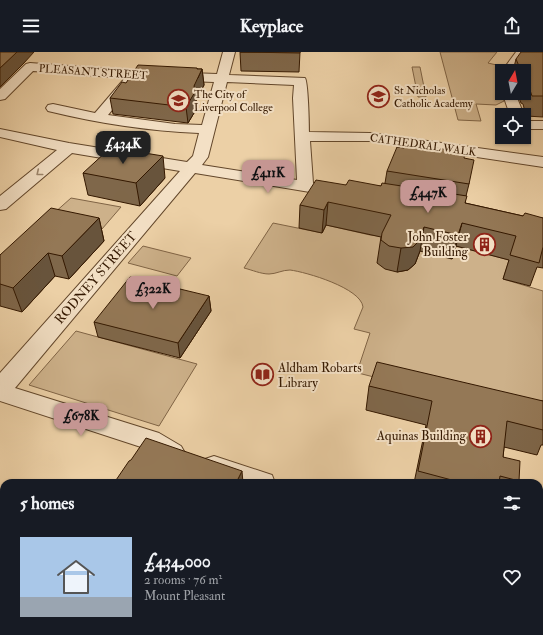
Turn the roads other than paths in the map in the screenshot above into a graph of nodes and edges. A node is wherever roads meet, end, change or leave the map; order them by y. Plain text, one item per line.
1 (229, 52) edge
2 (522, 52) edge
3 (513, 64) edge
4 (135, 75) junction
5 (221, 78) junction
6 (0, 96) edge
7 (53, 108) dead end
8 (98, 118) junction
9 (531, 125) edge
10 (543, 125) edge
11 (207, 129) junction
12 (0, 133) edge
13 (302, 136) junction
14 (69, 148) junction
15 (543, 162) edge
16 (192, 167) junction
17 (305, 186) junction
18 (354, 194) edge
19 (0, 204) edge
20 (0, 389) edge
21 (0, 392) edge
22 (250, 479) edge

1 - 5 street, RODNEY STREET
2 - 3 street
4 - 5 street, PLEASANT STREET
4 - 6 street, PLEASANT STREET
4 - 8 street
5 - 11 street, RODNEY STREET
5 - 13 street, PLEASANT STREET
7 - 8 street
8 - 11 street
9 - 10 street
11 - 16 street, RODNEY STREET
12 - 14 street
13 - 15 street, CATHEDRAL WALK
13 - 17 street
14 - 16 street
14 -> 19 street
16 - 17 street
16 - 20 street, RODNEY STREET
17 - 18 street
21 - 22 street

